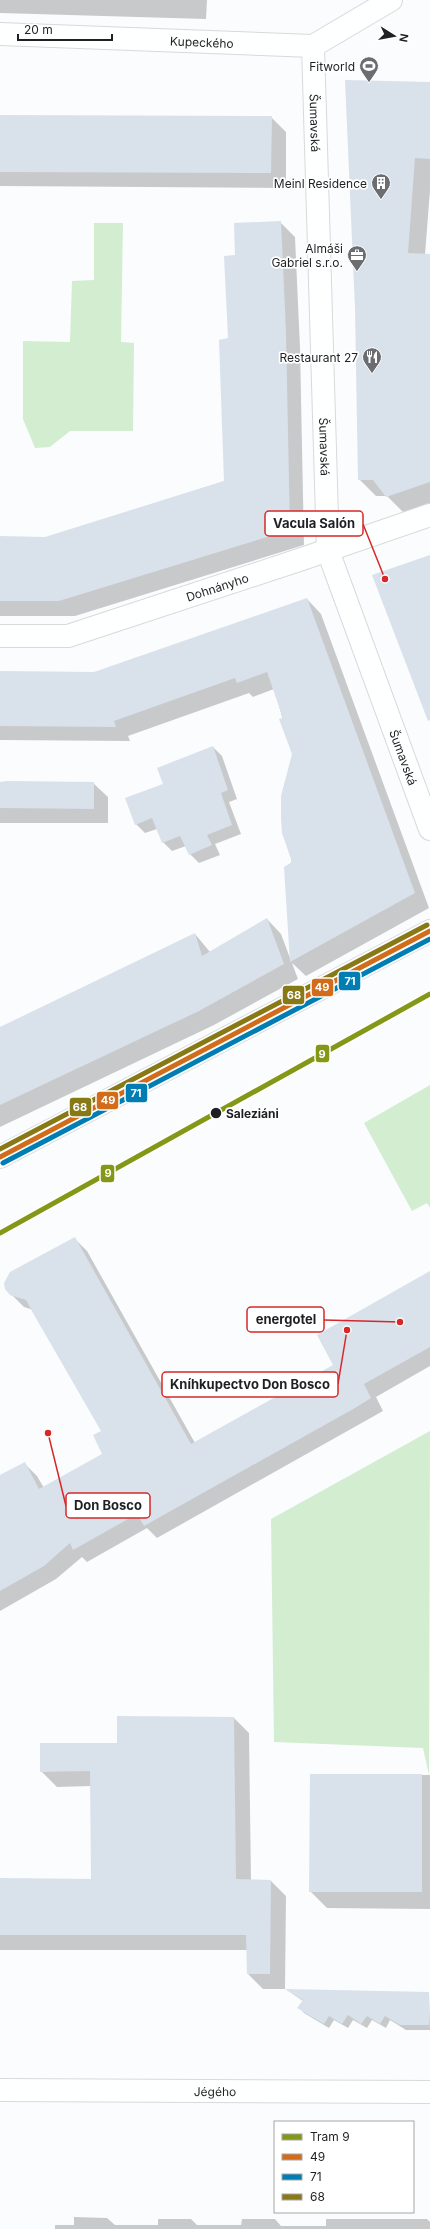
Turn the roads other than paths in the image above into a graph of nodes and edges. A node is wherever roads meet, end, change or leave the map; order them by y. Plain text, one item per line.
1 (391, 0) edge
2 (0, 34) edge
3 (313, 46) junction
4 (430, 515) edge
5 (328, 551) junction
6 (0, 636) edge
7 (430, 829) edge
8 (430, 931) edge
9 (0, 1157) edge
10 (0, 2090) edge
11 (430, 2092) edge

1 - 3 street
2 - 3 street, Kupeckého
3 - 5 street, Šumavská
4 - 5 street, Dohnányho
5 - 6 street, Dohnányho
5 - 7 street, Šumavská
8 - 9 street
10 - 11 street, Jégého

